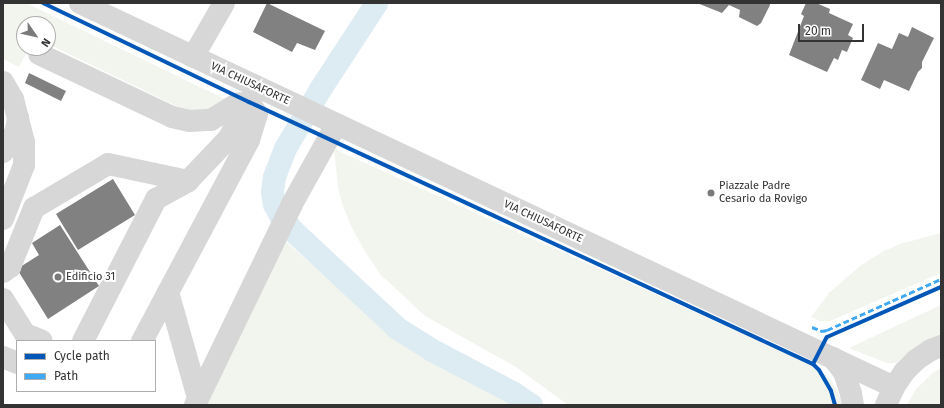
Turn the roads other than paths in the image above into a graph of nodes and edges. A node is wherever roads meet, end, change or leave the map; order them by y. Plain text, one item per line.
1 (80, 3) edge
2 (224, 3) edge
3 (42, 56) edge
4 (193, 57) junction
5 (3, 82) edge
6 (253, 95) junction
7 (18, 116) junction
8 (329, 122) junction
9 (3, 152) edge
10 (188, 181) junction
11 (3, 219) edge
12 (3, 272) edge
13 (168, 292) junction
14 (3, 299) edge
15 (40, 340) edge
16 (84, 340) edge
17 (143, 340) edge
18 (941, 346) edge
19 (3, 357) edge
20 (833, 358) junction
21 (16, 363) edge
22 (890, 396) edge
23 (196, 401) edge
24 (853, 405) edge

1 - 4 street, VIA CHIUSAFORTE
2 - 4 street
3 - 6 street
4 - 6 street, VIA CHIUSAFORTE
5 - 7 street
6 - 8 street, VIA CHIUSAFORTE
6 - 10 street
6 - 13 street
7 - 9 street
7 - 11 street
8 - 20 street, VIA CHIUSAFORTE
8 - 23 street
10 - 12 street
10 - 16 street
13 - 17 street
13 - 23 street
14 - 15 street
18 - 22 street
19 - 21 street
20 - 22 street, VIA CHIUSAFORTE
20 - 24 street

